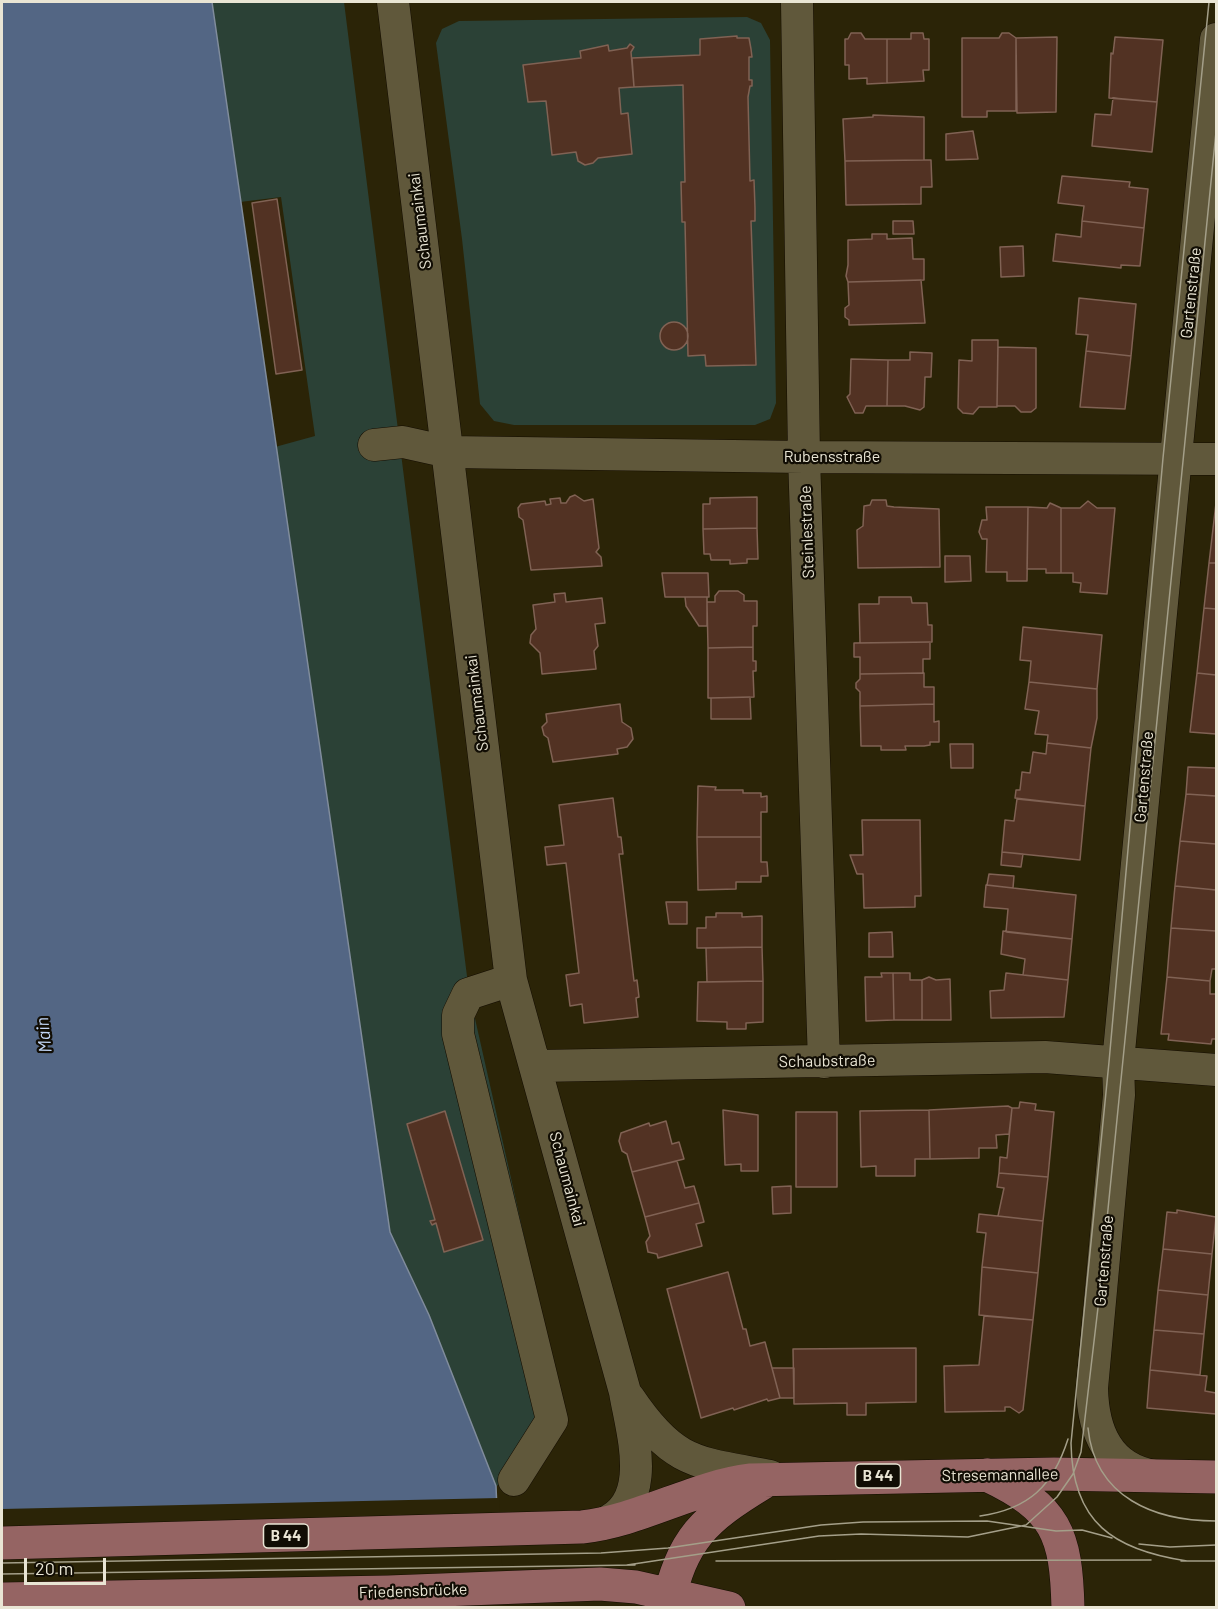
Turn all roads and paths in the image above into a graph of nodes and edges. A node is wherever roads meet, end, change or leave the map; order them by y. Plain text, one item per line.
1 (393, 2) edge
2 (797, 2) edge
3 (1216, 39) edge
4 (374, 445) dead end
5 (448, 452) junction
6 (804, 457) junction
7 (1174, 458) junction
8 (1216, 459) edge
9 (512, 980) junction
10 (824, 1062) junction
11 (1118, 1062) junction
12 (537, 1066) junction
13 (1216, 1070) edge
14 (625, 1392) junction
15 (669, 1447) joint
16 (987, 1475) junction
17 (1161, 1477) junction
18 (1216, 1477) edge
19 (777, 1479) junction
20 (514, 1480) dead end
21 (603, 1524) junction
22 (2, 1543) edge
23 (2, 1599) edge
24 (668, 1601) edge
25 (729, 1608) edge
26 (1068, 1608) edge

1 - 5 street, Schaumainkai
2 - 6 street, Steinlestraße
3 - 7 street, Gartenstraße
4 - 5 street, Rubensstraße
5 - 6 street, Rubensstraße
5 - 9 street, Schaumainkai
6 - 7 street, Rubensstraße
6 - 10 street, Steinlestraße
7 - 8 street, Rubensstraße
7 - 11 street, Gartenstraße
9 - 12 street, Schaumainkai
9 - 20 street
10 - 11 street, Schaubstraße
10 - 12 street, Schaubstraße
11 - 13 street, Schaubstraße
11 - 17 street, Gartenstraße
12 - 14 street, Schaumainkai
14 - 15 street, Schaumainkai
14 - 21 street, Schaumainkai
15 - 19 street, Stresemannallee
16 - 17 main road, Stresemannallee / B 44
16 - 19 main road, Stresemannallee / B 44
16 - 26 main road
17 - 18 main road, Stresemannallee / B 44
19 - 21 main road, Stresemannallee / B 44
19 - 24 main road
21 - 22 main road, Stresemannallee / B 44
23 - 24 main road, Friedensbrücke
24 - 25 main road

